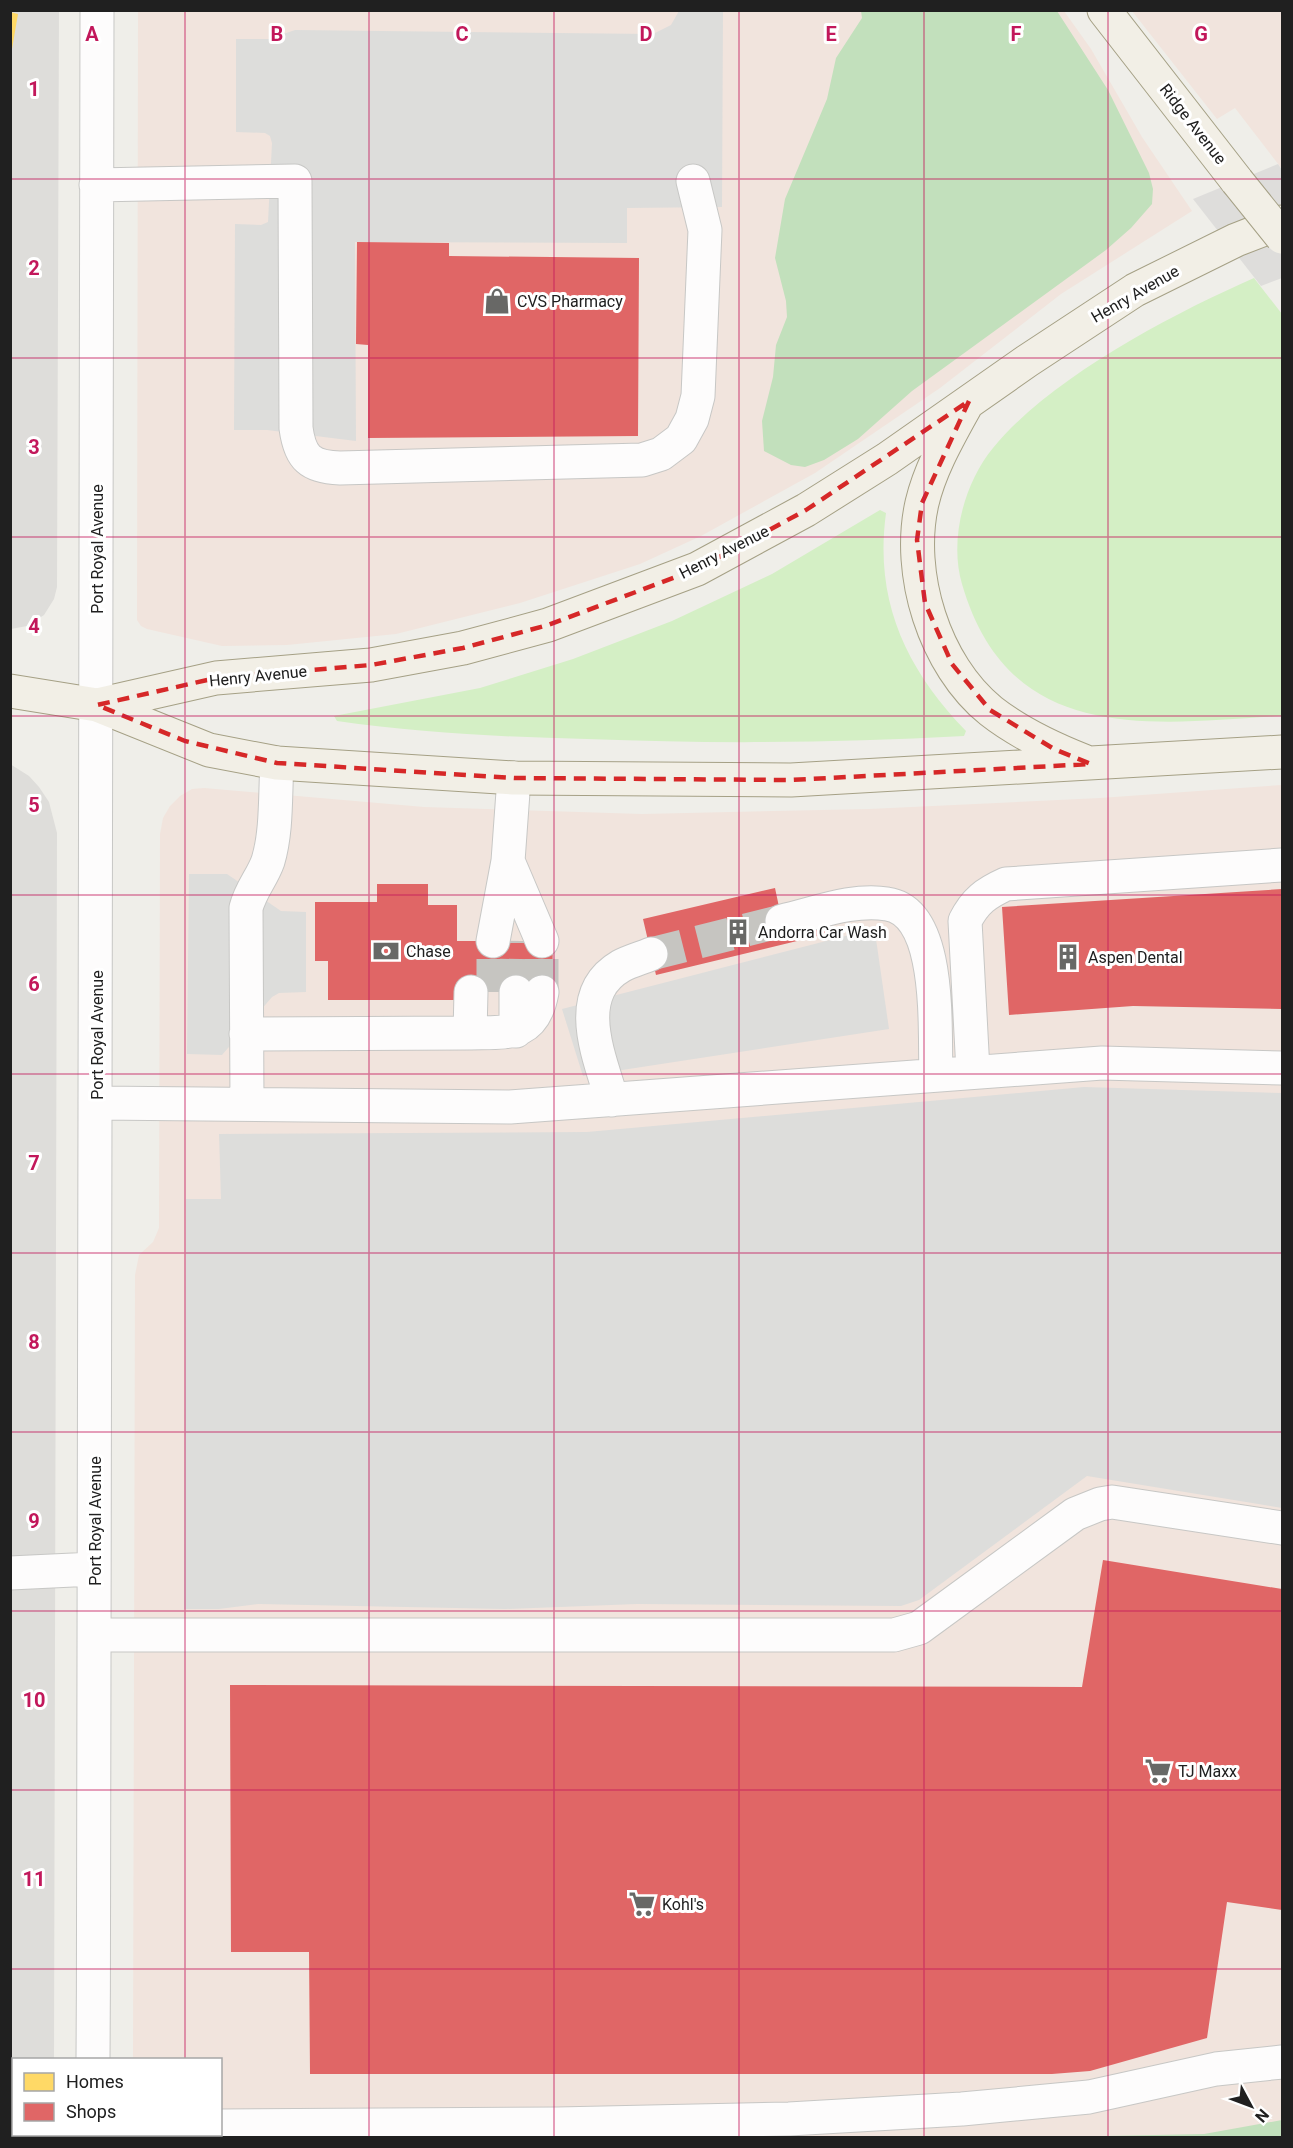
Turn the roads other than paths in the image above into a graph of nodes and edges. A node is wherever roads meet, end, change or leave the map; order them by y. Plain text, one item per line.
1 (97, 10) edge
2 (1104, 10) edge
3 (693, 181) dead end
4 (96, 185) junction
5 (1282, 222) edge
6 (1282, 237) edge
7 (969, 400) junction
8 (10, 691) edge
9 (97, 705) junction
10 (1282, 752) edge
11 (277, 763) junction
12 (1091, 764) junction
13 (514, 778) junction
14 (508, 861) junction
15 (1282, 865) edge
16 (782, 921) tunnel mouth
17 (651, 954) tunnel mouth
18 (492, 1032) junction
19 (246, 1034) junction
20 (1282, 1068) edge
21 (973, 1071) junction
22 (936, 1073) junction
23 (612, 1100) junction
24 (97, 1103) junction
25 (247, 1103) junction
26 (1282, 1528) edge
27 (94, 1569) junction
28 (10, 1573) edge
29 (96, 1635) junction
30 (93, 2058) edge
31 (1282, 2062) edge
32 (222, 2126) edge

1 - 4 street, Port Royal Avenue
2 - 6 main road, Ridge Avenue, bridge
3 - 4 street
4 - 9 street, Port Royal Avenue
5 - 7 main road, Henry Avenue
7 - 9 main road, Henry Avenue
7 - 12 main road
8 - 9 main road, Henry Avenue
9 - 11 main road, Henry Avenue
9 - 24 street, Port Royal Avenue
10 - 12 main road, Henry Avenue
11 - 13 main road, Henry Avenue
11 - 19 street
12 - 13 main road, Henry Avenue
13 - 14 street
14 - 14 street
15 - 21 street
16 - 22 street
17 - 23 street
18 - 18 street
18 - 19 street
19 - 25 street
20 - 21 street
21 - 22 street
22 - 23 street
23 - 25 street
24 - 25 street
24 - 27 street, Port Royal Avenue
26 - 29 street
27 - 28 street
27 - 29 street, Port Royal Avenue
29 - 30 street, Port Royal Avenue
31 - 32 street

